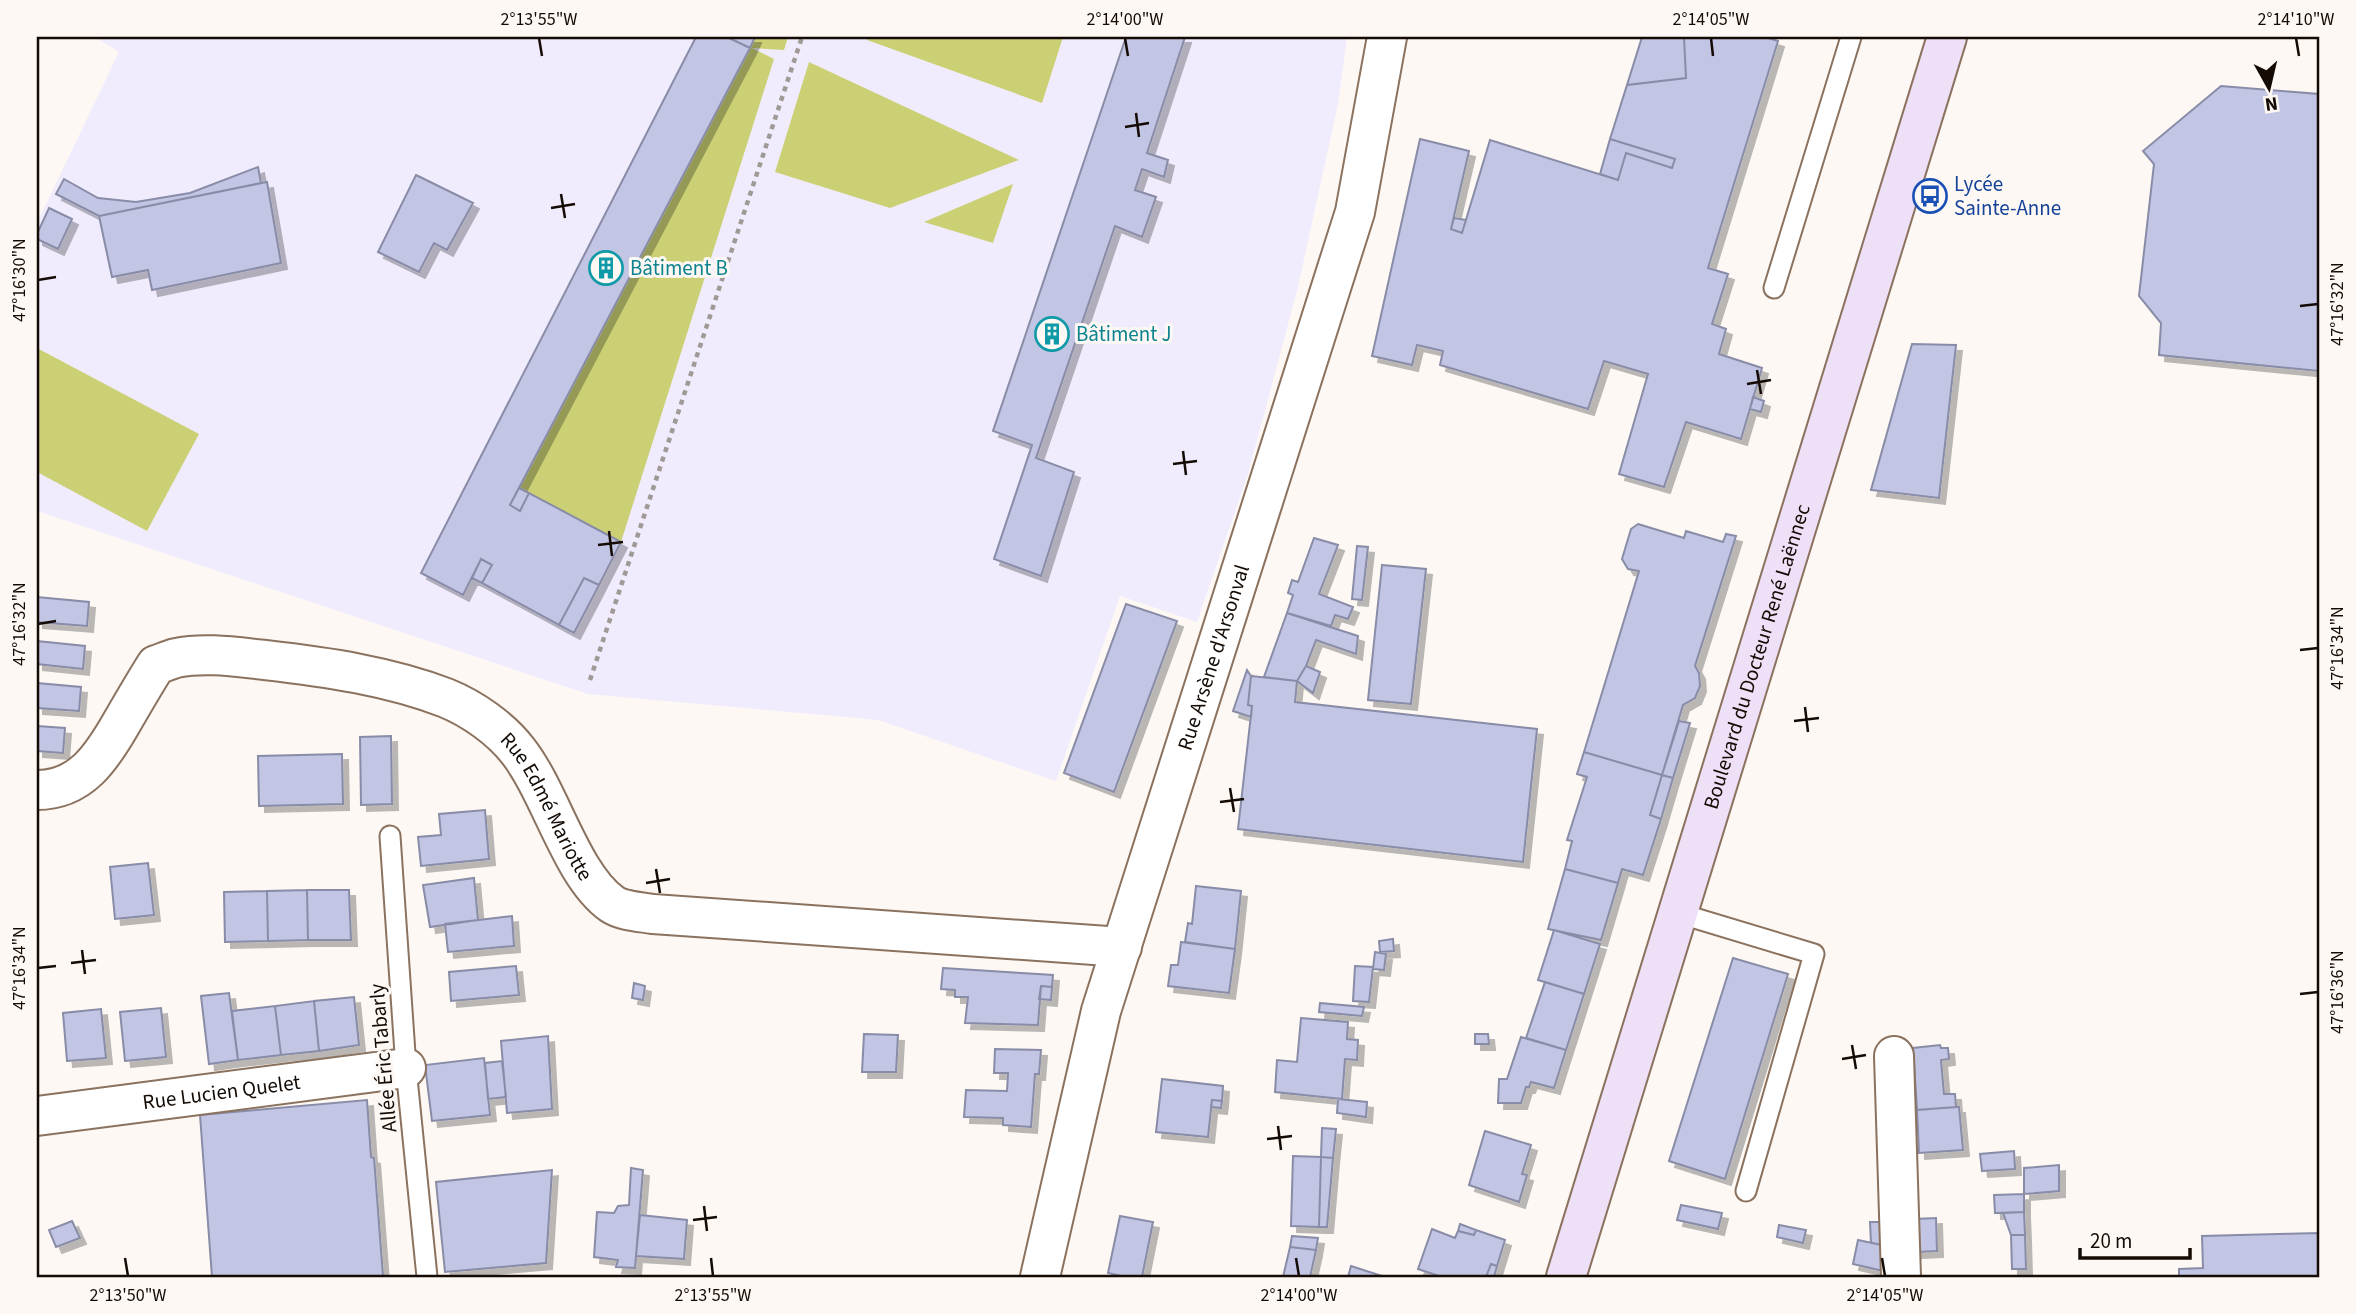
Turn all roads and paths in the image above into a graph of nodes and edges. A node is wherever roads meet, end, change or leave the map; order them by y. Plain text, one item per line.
1 (802, 37) edge
2 (1387, 37) edge
3 (1851, 37) edge
4 (1947, 37) edge
5 (1774, 288) dead end
6 (590, 680) dead end
7 (37, 790) edge
8 (390, 835) dead end
9 (1678, 913) junction
10 (1122, 947) junction
11 (1895, 1056) dead end
12 (406, 1068) junction
13 (37, 1116) edge
14 (1746, 1191) dead end
15 (427, 1277) edge
16 (1040, 1277) edge
17 (1566, 1277) edge
18 (1901, 1277) edge

1 - 6 path
2 - 10 street, Rue Arsène d'Arsonval
3 - 5 lane
4 - 9 street, Boulevard du Docteur René Laënnec
7 - 10 street, Rue Edmé Mariotte
8 - 12 lane, Allée Éric Tabarly
9 - 14 lane
9 - 17 street, Boulevard du Docteur René Laënnec
10 - 16 street, Rue Arsène d'Arsonval
11 - 18 street
12 - 13 street, Rue Lucien Quelet
12 - 15 lane, Allée Éric Tabarly

